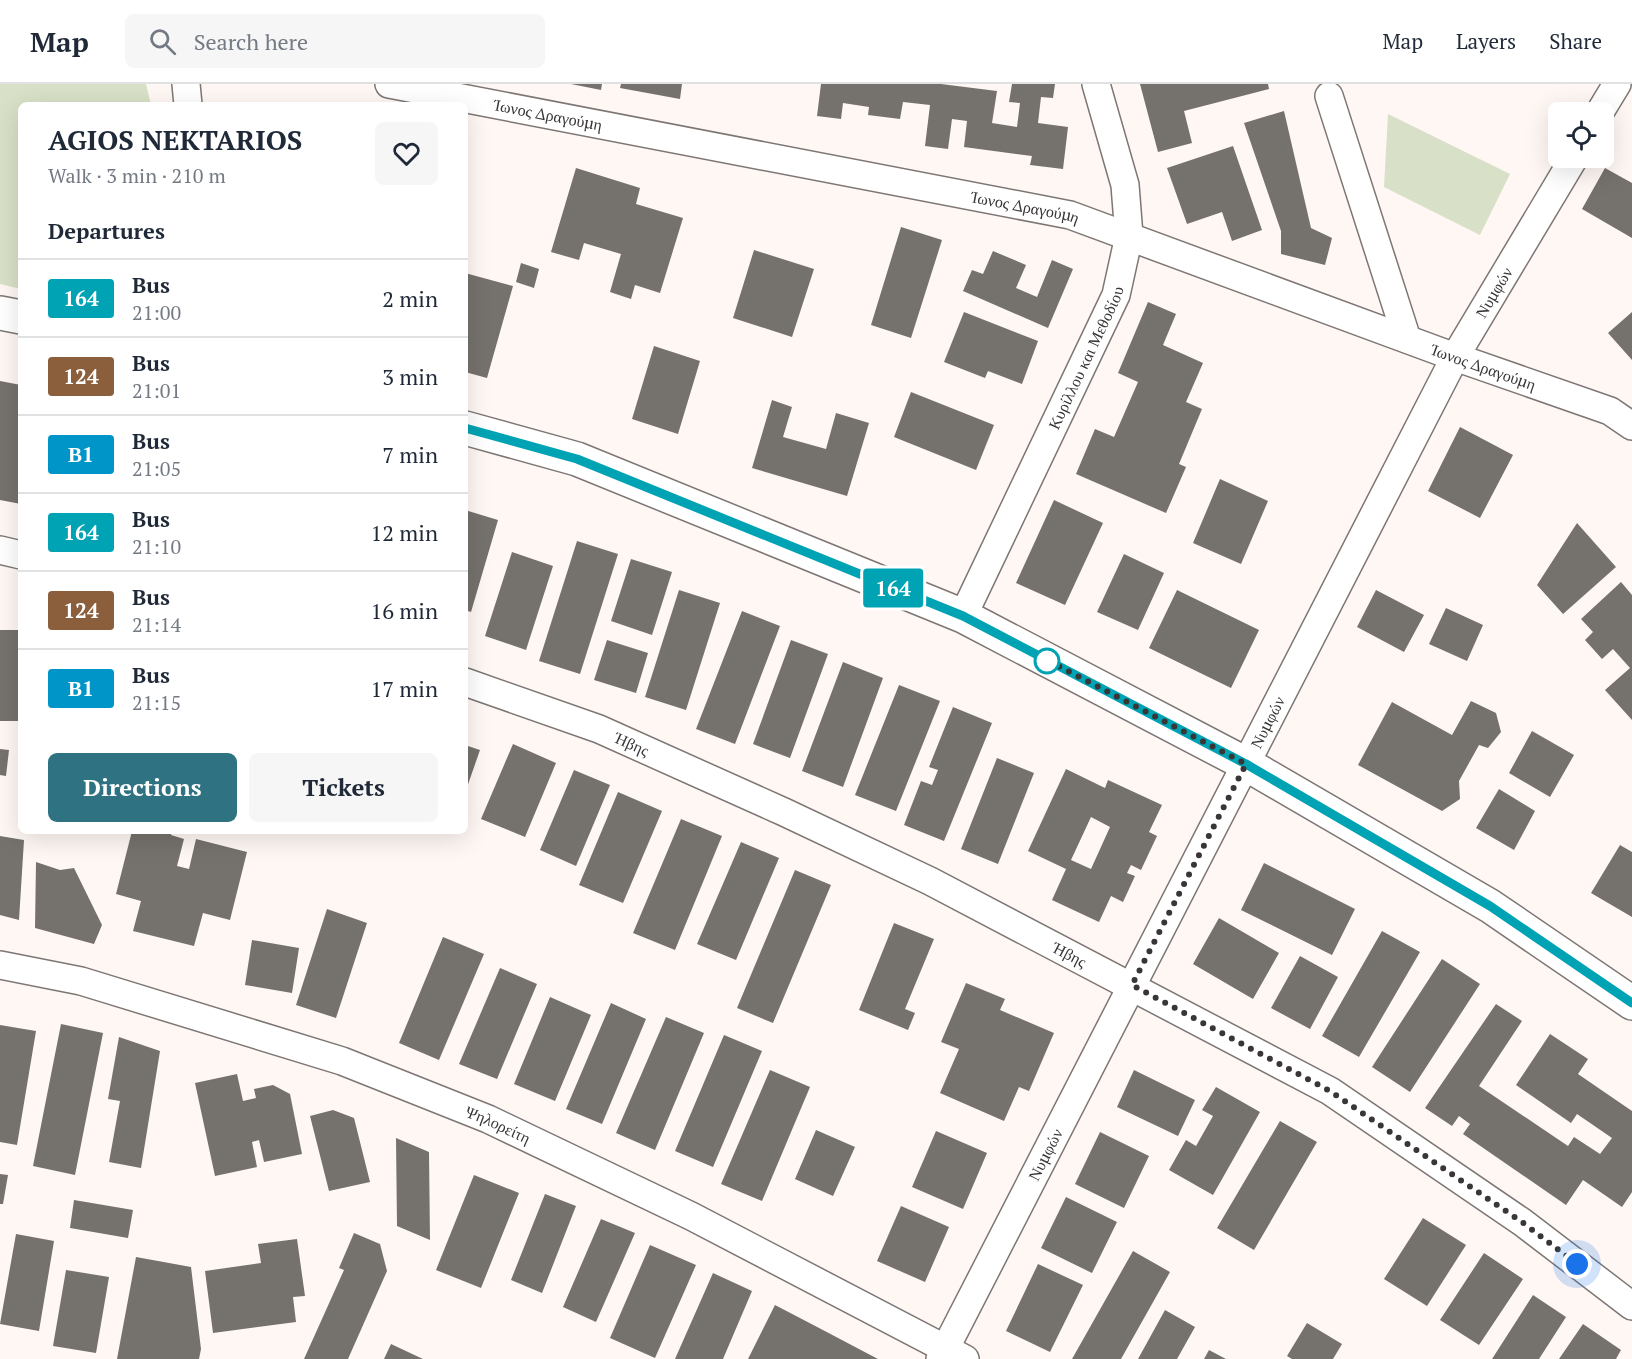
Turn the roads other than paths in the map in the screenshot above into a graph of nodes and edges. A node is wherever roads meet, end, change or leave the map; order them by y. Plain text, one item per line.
1 (186, 84) edge
2 (389, 84) edge
3 (1096, 84) edge
4 (1619, 86) edge
5 (1329, 96) dead end
6 (188, 102) edge
7 (1607, 102) edge
8 (1568, 168) edge
9 (1129, 236) junction
10 (0, 313) edge
11 (18, 316) edge
12 (1407, 339) junction
13 (1455, 357) junction
14 (1632, 426) edge
15 (468, 429) edge
16 (0, 550) edge
17 (18, 554) edge
18 (963, 616) junction
19 (468, 683) edge
20 (1246, 764) junction
21 (0, 965) edge
22 (1132, 985) junction
23 (1632, 1003) edge
24 (1632, 1306) edge
25 (950, 1356) edge

1 - 6 street
2 - 9 street, Ίωνος Δραγούμη
3 - 9 street, Κυρίλλου και Μεθοδίου
4 - 7 street
5 - 12 street
8 - 13 street, Νυμφών
9 - 12 street, Ίωνος Δραγούμη
9 - 18 street, Κυρίλλου και Μεθοδίου
10 - 11 street
12 - 13 street, Ίωνος Δραγούμη
13 - 14 street, Ίωνος Δραγούμη
13 - 20 street, Νυμφών
15 - 18 street
16 - 17 street
18 - 20 street
19 - 22 street, Ήβης
20 - 22 street, Νυμφών
20 - 23 street
21 - 25 street, Ψηλορείτη
22 - 24 street, Ήβης
22 - 25 street, Νυμφών

